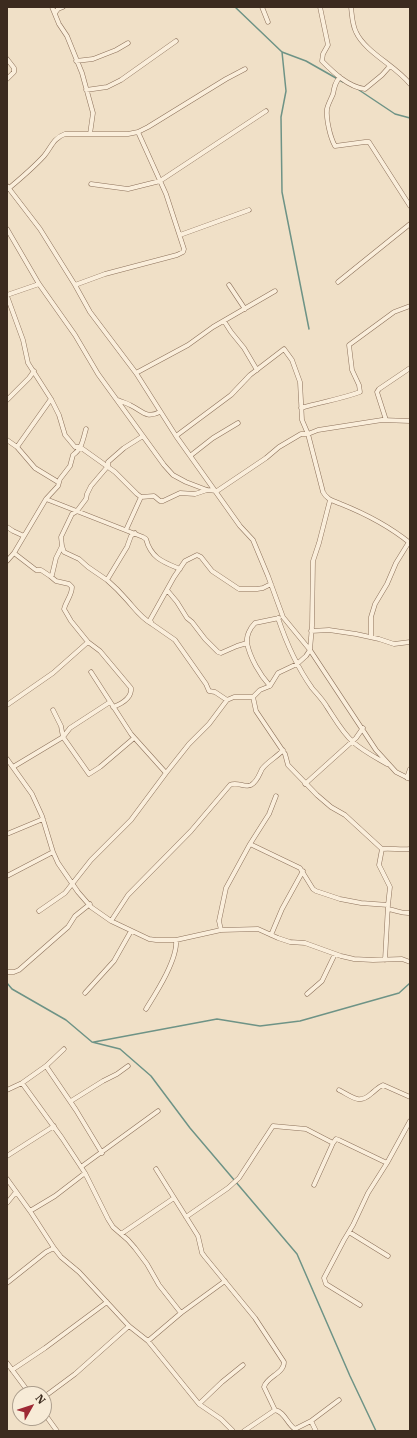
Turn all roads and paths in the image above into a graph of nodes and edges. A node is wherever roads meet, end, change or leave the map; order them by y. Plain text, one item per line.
1 (52, 7) edge
2 (63, 7) edge
3 (262, 7) edge
4 (320, 7) edge
5 (351, 7) edge
6 (55, 13) junction
7 (268, 22) dead end
8 (176, 41) dead end
9 (128, 43) dead end
10 (7, 58) edge
11 (76, 61) junction
12 (390, 66) junction
13 (245, 69) dead end
14 (340, 77) junction
15 (7, 79) edge
16 (410, 84) edge
17 (86, 90) junction
18 (266, 111) dead end
19 (138, 132) junction
20 (90, 134) junction
21 (160, 181) junction
22 (91, 184) dead end
23 (8, 188) edge
24 (410, 206) edge
25 (249, 210) dead end
26 (410, 224) edge
27 (7, 229) edge
28 (180, 235) junction
29 (338, 282) dead end
30 (39, 284) junction
31 (75, 285) junction
32 (230, 285) dead end
33 (275, 291) dead end
34 (7, 296) edge
35 (410, 306) edge
36 (245, 309) junction
37 (224, 321) junction
38 (410, 368) edge
39 (257, 370) junction
40 (34, 371) junction
41 (136, 373) junction
42 (51, 398) junction
43 (7, 400) edge
44 (117, 400) junction
45 (301, 408) junction
46 (160, 412) junction
47 (386, 420) junction
48 (410, 421) edge
49 (238, 423) dead end
50 (86, 429) dead end
51 (308, 434) junction
52 (143, 436) junction
53 (176, 436) junction
54 (7, 440) edge
55 (17, 447) junction
56 (80, 447) junction
57 (190, 456) junction
58 (108, 466) junction
59 (58, 482) junction
60 (207, 490) junction
61 (217, 491) junction
62 (142, 497) junction
63 (46, 499) junction
64 (330, 500) junction
65 (77, 511) junction
66 (7, 527) edge
67 (126, 530) junction
68 (135, 533) junction
69 (24, 536) junction
70 (409, 542) edge
71 (62, 546) junction
72 (14, 553) junction
73 (7, 561) edge
74 (180, 569) junction
75 (50, 576) junction
76 (107, 580) junction
77 (271, 584) junction
78 (167, 590) junction
79 (283, 617) junction
80 (278, 618) junction
81 (152, 624) junction
82 (291, 627) junction
83 (311, 631) junction
84 (282, 632) junction
85 (371, 637) junction
86 (88, 642) junction
87 (410, 642) edge
88 (247, 643) junction
89 (310, 650) junction
90 (297, 664) junction
91 (91, 672) dead end
92 (270, 686) junction
93 (253, 697) junction
94 (227, 700) junction
95 (110, 702) junction
96 (7, 705) edge
97 (113, 707) junction
98 (53, 710) dead end
99 (363, 728) junction
100 (63, 737) junction
101 (134, 738) junction
102 (352, 742) junction
103 (283, 750) junction
104 (7, 759) edge
105 (389, 765) junction
106 (13, 767) junction
107 (410, 769) edge
108 (166, 773) junction
109 (408, 778) edge
110 (306, 784) junction
111 (276, 796) dead end
112 (43, 819) junction
113 (7, 834) edge
114 (250, 844) junction
115 (382, 849) junction
116 (410, 849) edge
117 (53, 852) junction
118 (303, 871) junction
119 (7, 876) edge
120 (73, 885) junction
121 (90, 904) junction
122 (388, 907) junction
123 (39, 911) dead end
124 (410, 913) edge
125 (111, 921) junction
126 (221, 930) junction
127 (131, 931) junction
128 (271, 935) junction
129 (176, 940) junction
130 (335, 954) junction
131 (385, 960) junction
132 (410, 962) edge
133 (7, 972) edge
134 (86, 993) dead end
135 (307, 994) dead end
136 (146, 1009) dead end
137 (64, 1048) dead end
138 (46, 1066) junction
139 (128, 1066) dead end
140 (22, 1083) junction
141 (7, 1090) edge
142 (339, 1090) dead end
143 (410, 1097) edge
144 (71, 1101) junction
145 (158, 1111) dead end
146 (410, 1121) edge
147 (54, 1126) junction
148 (333, 1143) junction
149 (102, 1153) junction
150 (7, 1156) edge
151 (387, 1163) junction
152 (81, 1167) junction
153 (156, 1169) dead end
154 (85, 1173) junction
155 (7, 1179) edge
156 (314, 1185) dead end
157 (16, 1192) junction
158 (174, 1198) junction
159 (7, 1203) edge
160 (30, 1211) junction
161 (186, 1217) junction
162 (349, 1232) junction
163 (121, 1234) junction
164 (54, 1248) junction
165 (388, 1256) dead end
166 (225, 1281) junction
167 (7, 1283) edge
168 (107, 1302) junction
169 (360, 1305) dead end
170 (181, 1313) junction
171 (129, 1326) junction
172 (148, 1341) junction
173 (7, 1363) edge
174 (242, 1366) dead end
175 (12, 1370) junction
176 (24, 1386) edge
177 (52, 1391) edge
178 (339, 1400) dead end
179 (199, 1404) junction
180 (276, 1410) junction
181 (311, 1421) junction
182 (233, 1431) edge
183 (244, 1431) edge
184 (316, 1431) edge

1 - 6 street
2 - 6 street
3 - 7 street
4 - 14 street
5 - 12 street
6 - 11 street
8 - 17 street
9 - 11 street
10 - 15 street
11 - 17 street
12 - 14 street
12 - 16 street
13 - 19 street
14 - 24 street
17 - 20 street
18 - 21 street
19 - 20 street
19 - 21 street
20 - 23 street
21 - 22 street
21 - 28 street
23 - 31 street
25 - 28 street
26 - 29 street
27 - 30 street
28 - 31 street
30 - 34 street
30 - 44 street
31 - 41 street
32 - 36 street
33 - 36 street
34 - 40 street
35 - 45 street
36 - 37 street
37 - 39 street
37 - 41 street
38 - 47 street
39 - 45 street
39 - 53 street
40 - 42 street
40 - 43 street
41 - 46 street
42 - 55 street
42 - 56 street
44 - 46 street
44 - 52 street
45 - 51 street
46 - 53 street
47 - 48 street
47 - 51 street
49 - 57 street
50 - 56 street
51 - 61 street
51 - 64 street
52 - 58 street
52 - 60 street
53 - 57 street
54 - 55 street
55 - 59 street
56 - 58 street
56 - 59 street
57 - 61 street
58 - 62 street
58 - 65 street
59 - 63 street
60 - 61 street
60 - 62 street
61 - 77 street
62 - 67 street
63 - 65 street
63 - 69 street
64 - 70 street
64 - 83 street
65 - 67 street
65 - 71 street
66 - 69 street
67 - 68 street
68 - 74 street
68 - 76 street
69 - 72 street
70 - 85 street
71 - 75 street
71 - 76 street
72 - 73 street
72 - 75 street
74 - 77 street
74 - 78 street
75 - 86 street
76 - 81 street
77 - 79 street
78 - 81 street
78 - 88 street
79 - 80 street
79 - 82 street
80 - 84 street
80 - 88 street
81 - 94 street
82 - 84 street
82 - 89 street
83 - 85 street
83 - 89 street
84 - 90 street
85 - 87 street
86 - 96 street
86 - 97 street
88 - 92 street
89 - 90 street
89 - 99 street
90 - 92 street
90 - 102 street
91 - 95 street
92 - 93 street
93 - 94 street
93 - 103 street
94 - 108 street
95 - 97 street
95 - 100 street
97 - 101 street
98 - 100 street
99 - 102 street
99 - 105 street
100 - 101 street
100 - 106 street
101 - 108 street
102 - 105 street
102 - 110 street
103 - 110 street
103 - 125 street
104 - 106 street
105 - 109 street
106 - 112 street
107 - 109 street
108 - 120 street
110 - 115 street
111 - 114 street
112 - 113 street
112 - 117 street
114 - 118 street
114 - 126 street
115 - 116 street
115 - 122 street
117 - 119 street
117 - 120 street
118 - 122 street
118 - 128 street
120 - 121 street
120 - 123 street
121 - 125 street
121 - 133 street
122 - 124 street
122 - 131 street
125 - 127 street
126 - 128 street
126 - 129 street
127 - 129 street
127 - 134 street
128 - 130 street
129 - 136 street
130 - 131 street
130 - 135 street
131 - 132 street
137 - 138 street
138 - 140 street
138 - 144 street
139 - 144 street
140 - 141 street
140 - 147 street
142 - 143 street
144 - 149 street
145 - 149 street
146 - 151 street
147 - 150 street
147 - 152 street
148 - 151 street
148 - 156 street
148 - 161 street
149 - 152 street
151 - 162 street
152 - 154 street
153 - 158 street
154 - 160 street
154 - 163 street
155 - 157 street
157 - 159 street
157 - 160 street
158 - 161 street
158 - 163 street
160 - 164 street
161 - 166 street
162 - 165 street
162 - 169 street
163 - 170 street
164 - 167 street
164 - 168 street
166 - 170 street
166 - 180 street
168 - 171 street
168 - 175 street
170 - 172 street
171 - 172 street
171 - 177 street
172 - 179 street
173 - 175 street
174 - 179 street
175 - 176 street
178 - 181 street
179 - 182 street
180 - 181 street
180 - 183 street
181 - 184 street

